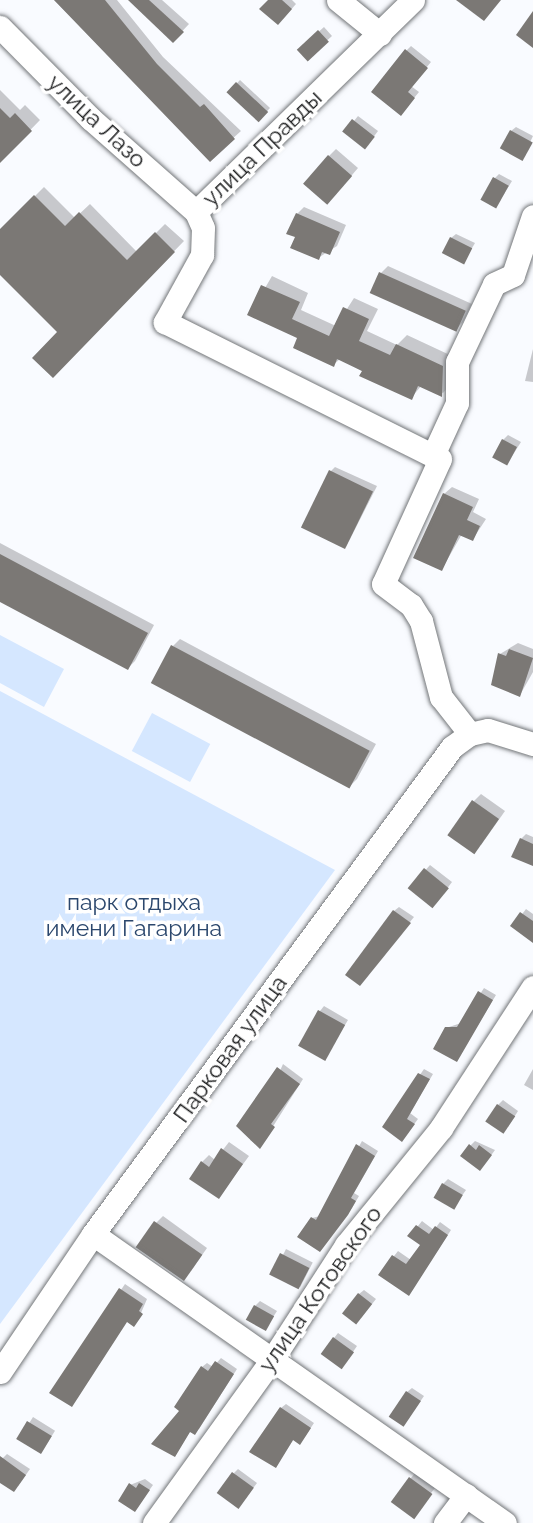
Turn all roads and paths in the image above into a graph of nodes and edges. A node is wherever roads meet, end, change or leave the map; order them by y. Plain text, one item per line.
1 (338, 0) edge
2 (413, 0) edge
3 (0, 27) edge
4 (380, 34) junction
5 (196, 212) junction
6 (533, 216) edge
7 (434, 453) junction
8 (470, 734) junction
9 (533, 744) edge
10 (533, 986) edge
11 (93, 1234) junction
12 (273, 1358) junction
13 (0, 1372) edge
14 (466, 1495) junction
15 (154, 1523) edge
16 (445, 1523) edge
17 (505, 1523) edge

1 - 4 street
2 - 4 street, улица Правды
3 - 5 street, улица Лазо
4 - 5 street, улица Правды
5 - 7 street, улица Правды
6 - 7 street
7 - 8 street
8 - 9 street
8 - 11 street, Парковая улица
10 - 12 street, улица Котовского
11 - 12 street
11 - 13 street, Парковая улица
12 - 14 street
12 - 15 street, улица Котовского
14 - 16 street
14 - 17 street

